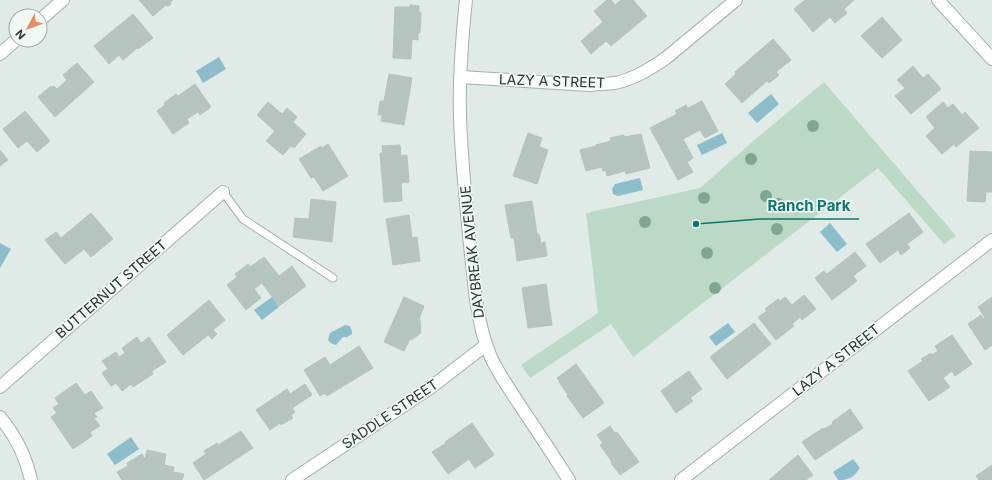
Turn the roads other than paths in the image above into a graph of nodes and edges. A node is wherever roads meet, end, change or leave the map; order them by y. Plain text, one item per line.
1 (63, 0) edge
2 (466, 0) edge
3 (736, 0) edge
4 (938, 0) edge
5 (48, 13) edge
6 (8, 47) edge
7 (0, 54) edge
8 (992, 59) edge
9 (460, 77) junction
10 (223, 192) joint
11 (992, 240) edge
12 (333, 278) dead end
13 (486, 344) junction
14 (0, 387) edge
15 (0, 417) edge
16 (31, 480) edge
17 (292, 480) edge
18 (569, 480) edge
19 (681, 480) edge

1 - 5 street
2 - 9 street, DAYBREAK AVENUE
3 - 9 street, LAZY A STREET
4 - 8 street
6 - 7 street
9 - 13 street, DAYBREAK AVENUE
10 - 12 lane
10 - 14 street, BUTTERNUT STREET
11 - 19 street, LAZY A STREET
13 - 17 street, SADDLE STREET
13 - 18 street, DAYBREAK AVENUE
15 - 16 street

